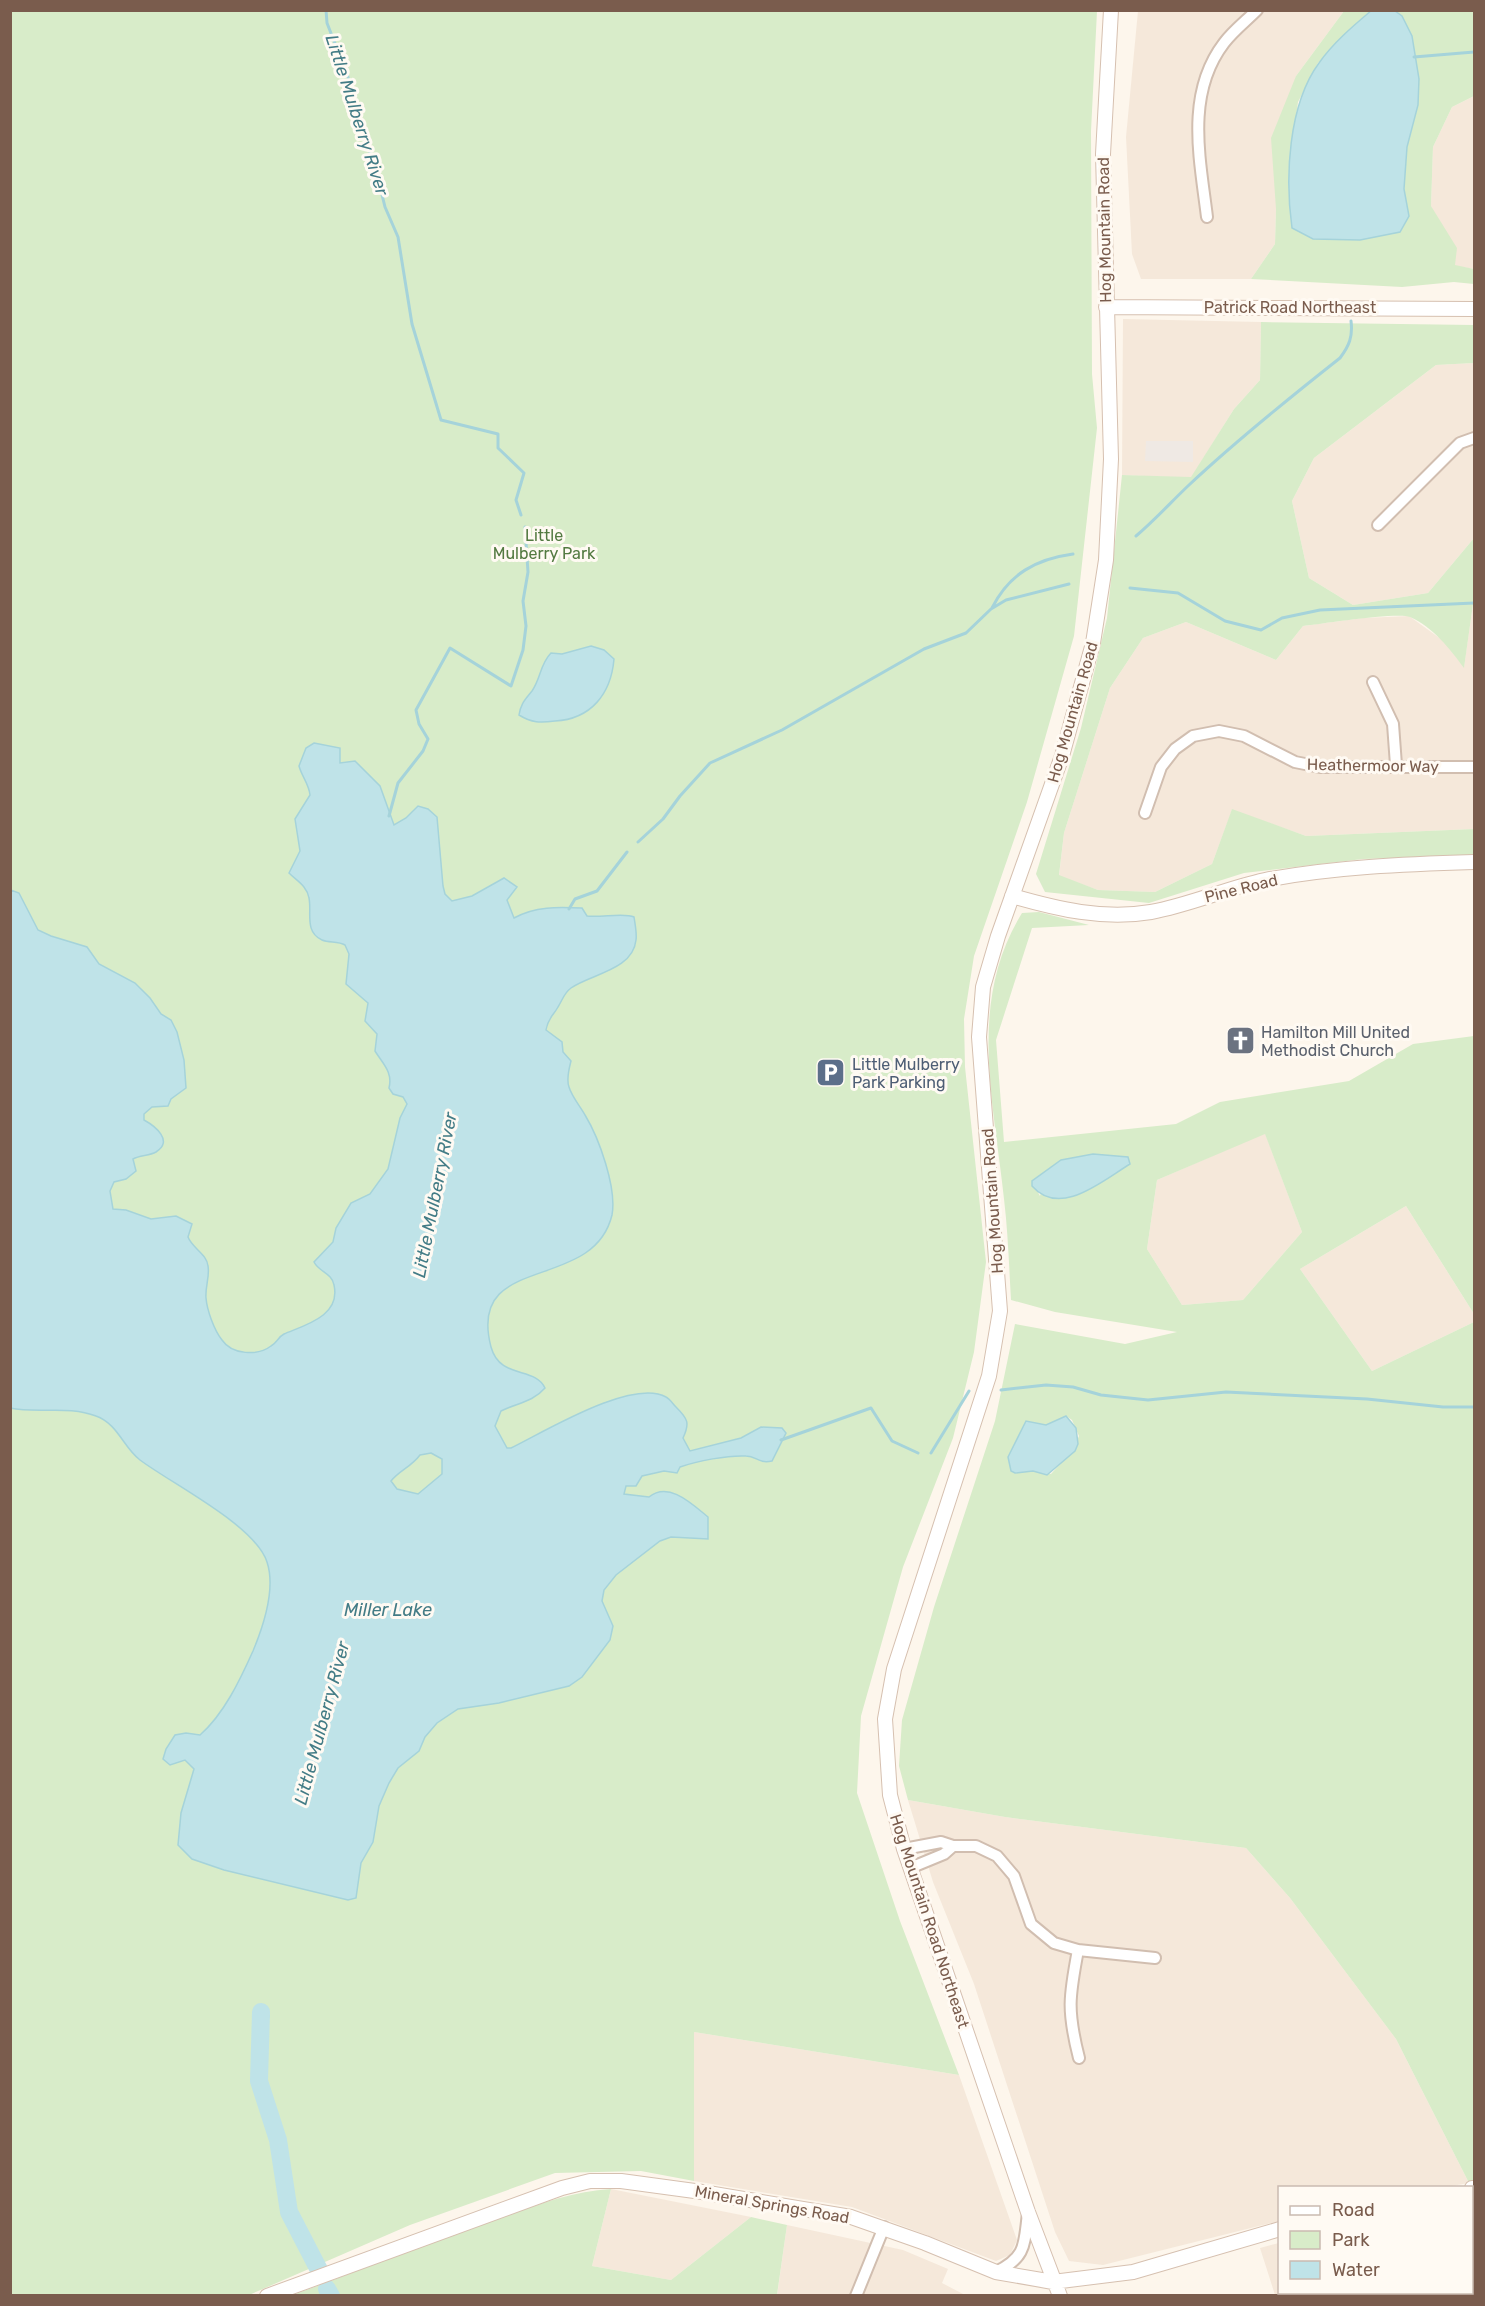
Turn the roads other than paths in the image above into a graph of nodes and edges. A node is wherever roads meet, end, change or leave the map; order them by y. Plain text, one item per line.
1 (1111, 10) edge
2 (1257, 10) edge
3 (1207, 217) dead end
4 (1106, 307) junction
5 (1474, 309) edge
6 (1474, 438) edge
7 (1378, 525) dead end
8 (1373, 682) dead end
9 (1396, 765) junction
10 (1474, 767) edge
11 (1145, 813) dead end
12 (1474, 862) edge
13 (1012, 896) junction
14 (981, 1401) joint
15 (953, 1846) junction
16 (904, 1849) junction
17 (910, 1868) junction
18 (1078, 1950) junction
19 (1155, 1958) dead end
20 (1079, 2058) dead end
21 (1028, 2212) junction
22 (884, 2227) junction
23 (1278, 2230) edge
24 (996, 2272) junction
25 (1053, 2282) junction
26 (267, 2295) edge
27 (856, 2295) edge
28 (1060, 2295) edge

1 - 4 street, Hog Mountain Road
2 - 3 street
4 - 5 street, Patrick Road Northeast
4 - 13 street, Hog Mountain Road
6 - 7 street
8 - 9 street
9 - 10 street, Heathermoor Way
9 - 11 street, Heathermoor Way
12 - 13 street, Pine Road
13 - 14 street, Hog Mountain Road
14 - 16 street, Hog Mountain Road Northeast
15 - 16 street
15 - 17 street
15 - 18 street
16 - 17 street, Hog Mountain Road Northeast
17 - 21 street, Hog Mountain Road Northeast
18 - 19 street
18 - 20 street
21 - 24 street
21 - 25 street, Hog Mountain Road Northeast
22 - 24 street, Mineral Springs Road
22 - 26 street, Mineral Springs Road
22 - 27 street
23 - 25 street, Mineral Springs Road
24 - 25 street, Mineral Springs Road
25 - 28 street, Hog Mountain Road Northeast

